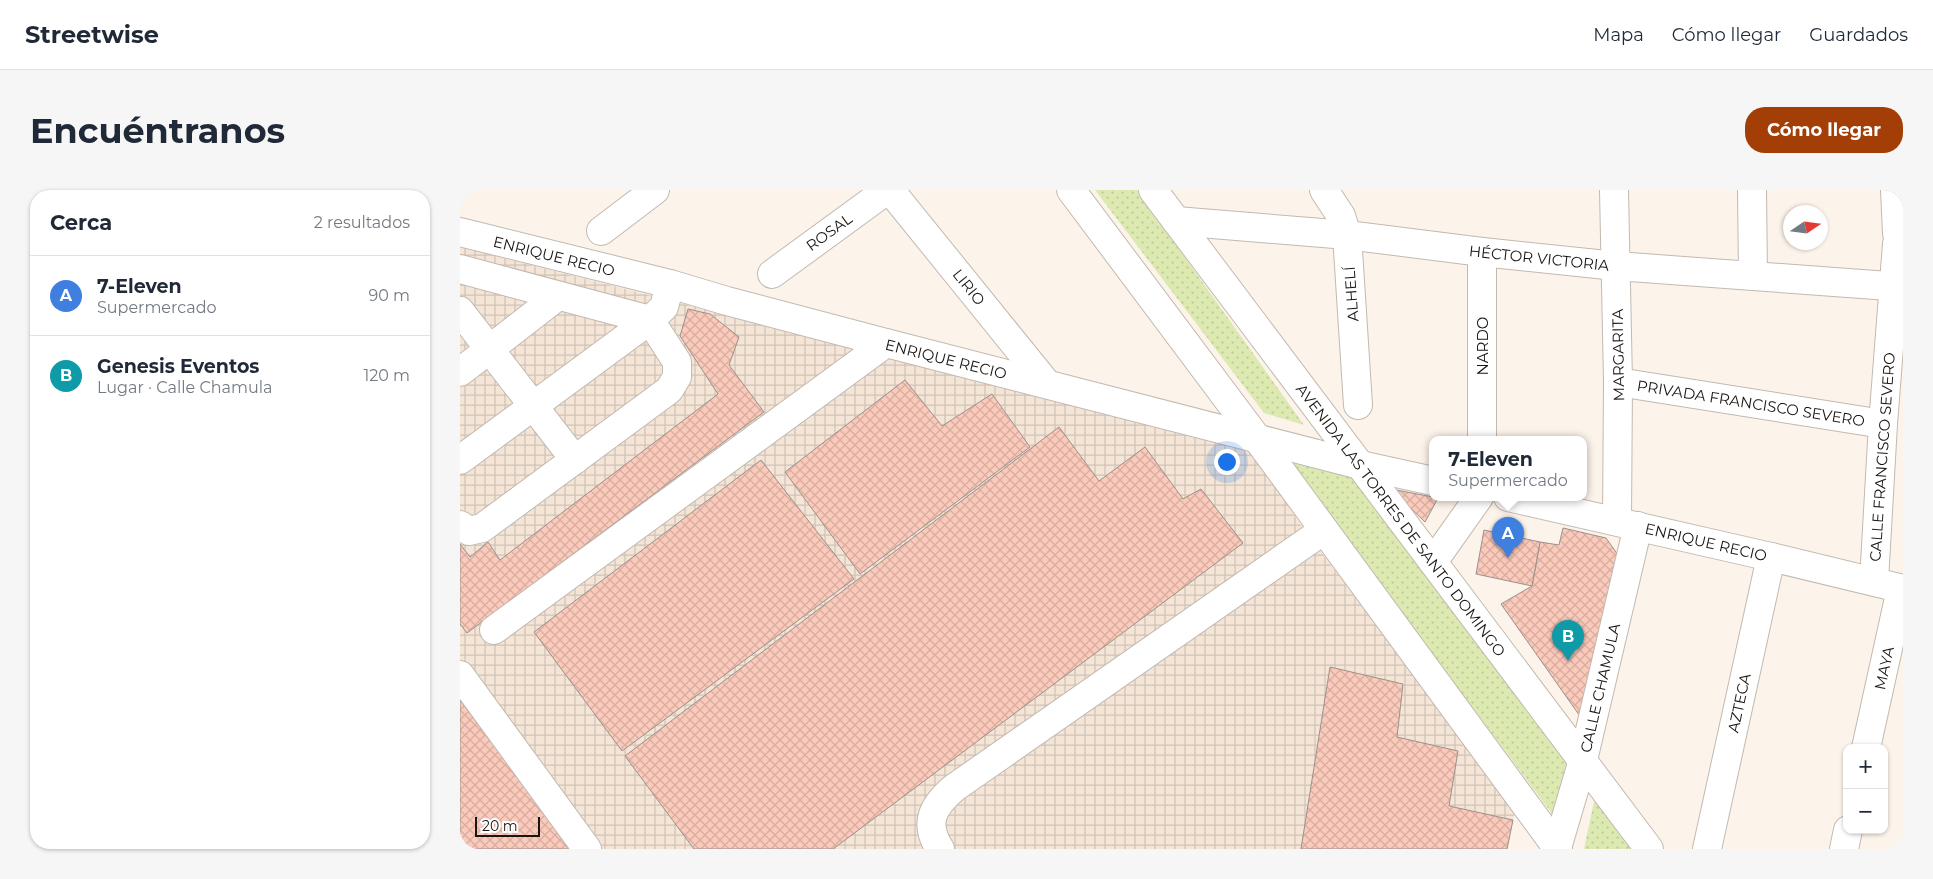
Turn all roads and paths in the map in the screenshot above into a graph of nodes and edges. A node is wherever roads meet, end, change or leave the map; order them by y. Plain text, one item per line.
1 (655, 190) edge
2 (889, 190) edge
3 (1071, 190) edge
4 (1153, 190) edge
5 (1324, 190) edge
6 (1614, 190) edge
7 (1752, 190) edge
8 (1895, 190) edge
9 (1903, 214) edge
10 (1176, 221) junction
11 (600, 231) dead end
12 (460, 232) edge
13 (1347, 235) junction
14 (1897, 244) junction
15 (1482, 252) junction
16 (1616, 266) junction
17 (772, 274) dead end
18 (1753, 276) junction
19 (467, 278) edge
20 (670, 284) junction
21 (1898, 286) edge
22 (558, 296) junction
23 (460, 311) edge
24 (650, 320) junction
25 (886, 344) junction
26 (489, 350) junction
27 (460, 372) edge
28 (1618, 382) junction
29 (1047, 384) junction
30 (1358, 405) dead end
31 (533, 406) junction
32 (1883, 424) junction
33 (1482, 436) edge
34 (1256, 437) junction
35 (460, 460) edge
36 (575, 460) junction
37 (1360, 465) junction
38 (1429, 480) edge
39 (1476, 501) edge
40 (1526, 501) edge
41 (1628, 523) junction
42 (460, 525) edge
43 (1324, 530) junction
44 (1771, 557) junction
45 (1433, 562) junction
46 (1874, 581) junction
47 (1902, 589) edge
48 (494, 630) dead end
49 (460, 675) edge
50 (1867, 744) edge
51 (1583, 760) junction
52 (1847, 834) edge
53 (587, 849) edge
54 (940, 849) edge
55 (1558, 849) edge
56 (1649, 849) edge
57 (1707, 849) edge
58 (1844, 849) edge

1 - 11 street
2 - 17 street, ROSAL
2 - 29 street, LIRIO
3 - 34 street
4 - 10 street, AVENIDA LAS TORRES DE SANTO DOMINGO
5 - 13 street, ALHELÍ
6 - 16 street, MARGARITA
7 - 18 street
8 - 14 street
9 - 14 street, CALLE FRANCISCO SEVERO
10 - 13 street, HÉCTOR VICTORIA
10 - 37 street, AVENIDA LAS TORRES DE SANTO DOMINGO
12 - 20 street, ENRIQUE RECIO
13 - 15 street, HÉCTOR VICTORIA
13 - 30 street, ALHELÍ
14 - 21 street, CALLE FRANCISCO SEVERO
15 - 16 street, HÉCTOR VICTORIA
15 - 33 street, NARDO
16 - 18 street, HÉCTOR VICTORIA
16 - 28 street, MARGARITA
18 - 21 street, HÉCTOR VICTORIA
19 - 22 street
20 - 24 street
20 - 25 street, ENRIQUE RECIO
21 - 32 street, CALLE FRANCISCO SEVERO
22 - 24 street
22 - 26 street
23 - 26 street
24 - 31 street
24 - 36 street
25 - 29 street, ENRIQUE RECIO
25 - 48 street
26 - 27 street
26 - 31 street
28 - 32 street, PRIVADA FRANCISCO SEVERO
28 - 41 street, MARGARITA
29 - 34 street, ENRIQUE RECIO
31 - 35 street
31 - 36 street
32 - 46 street, CALLE FRANCISCO SEVERO
34 - 37 street, ENRIQUE RECIO
34 - 43 street
36 - 42 street
37 - 38 street, ENRIQUE RECIO
37 - 45 street, AVENIDA LAS TORRES DE SANTO DOMINGO
39 - 45 street
40 - 41 street, ENRIQUE RECIO
41 - 44 street, ENRIQUE RECIO
41 - 51 street, CALLE CHAMULA
43 - 54 street
43 - 55 street
44 - 46 street, ENRIQUE RECIO
44 - 57 street, AZTECA
45 - 51 street, AVENIDA LAS TORRES DE SANTO DOMINGO
46 - 47 street, ENRIQUE RECIO
47 - 50 street, MAYA
49 - 53 street
51 - 55 street, CALLE CHAMULA
51 - 56 street, AVENIDA LAS TORRES DE SANTO DOMINGO
52 - 58 street

